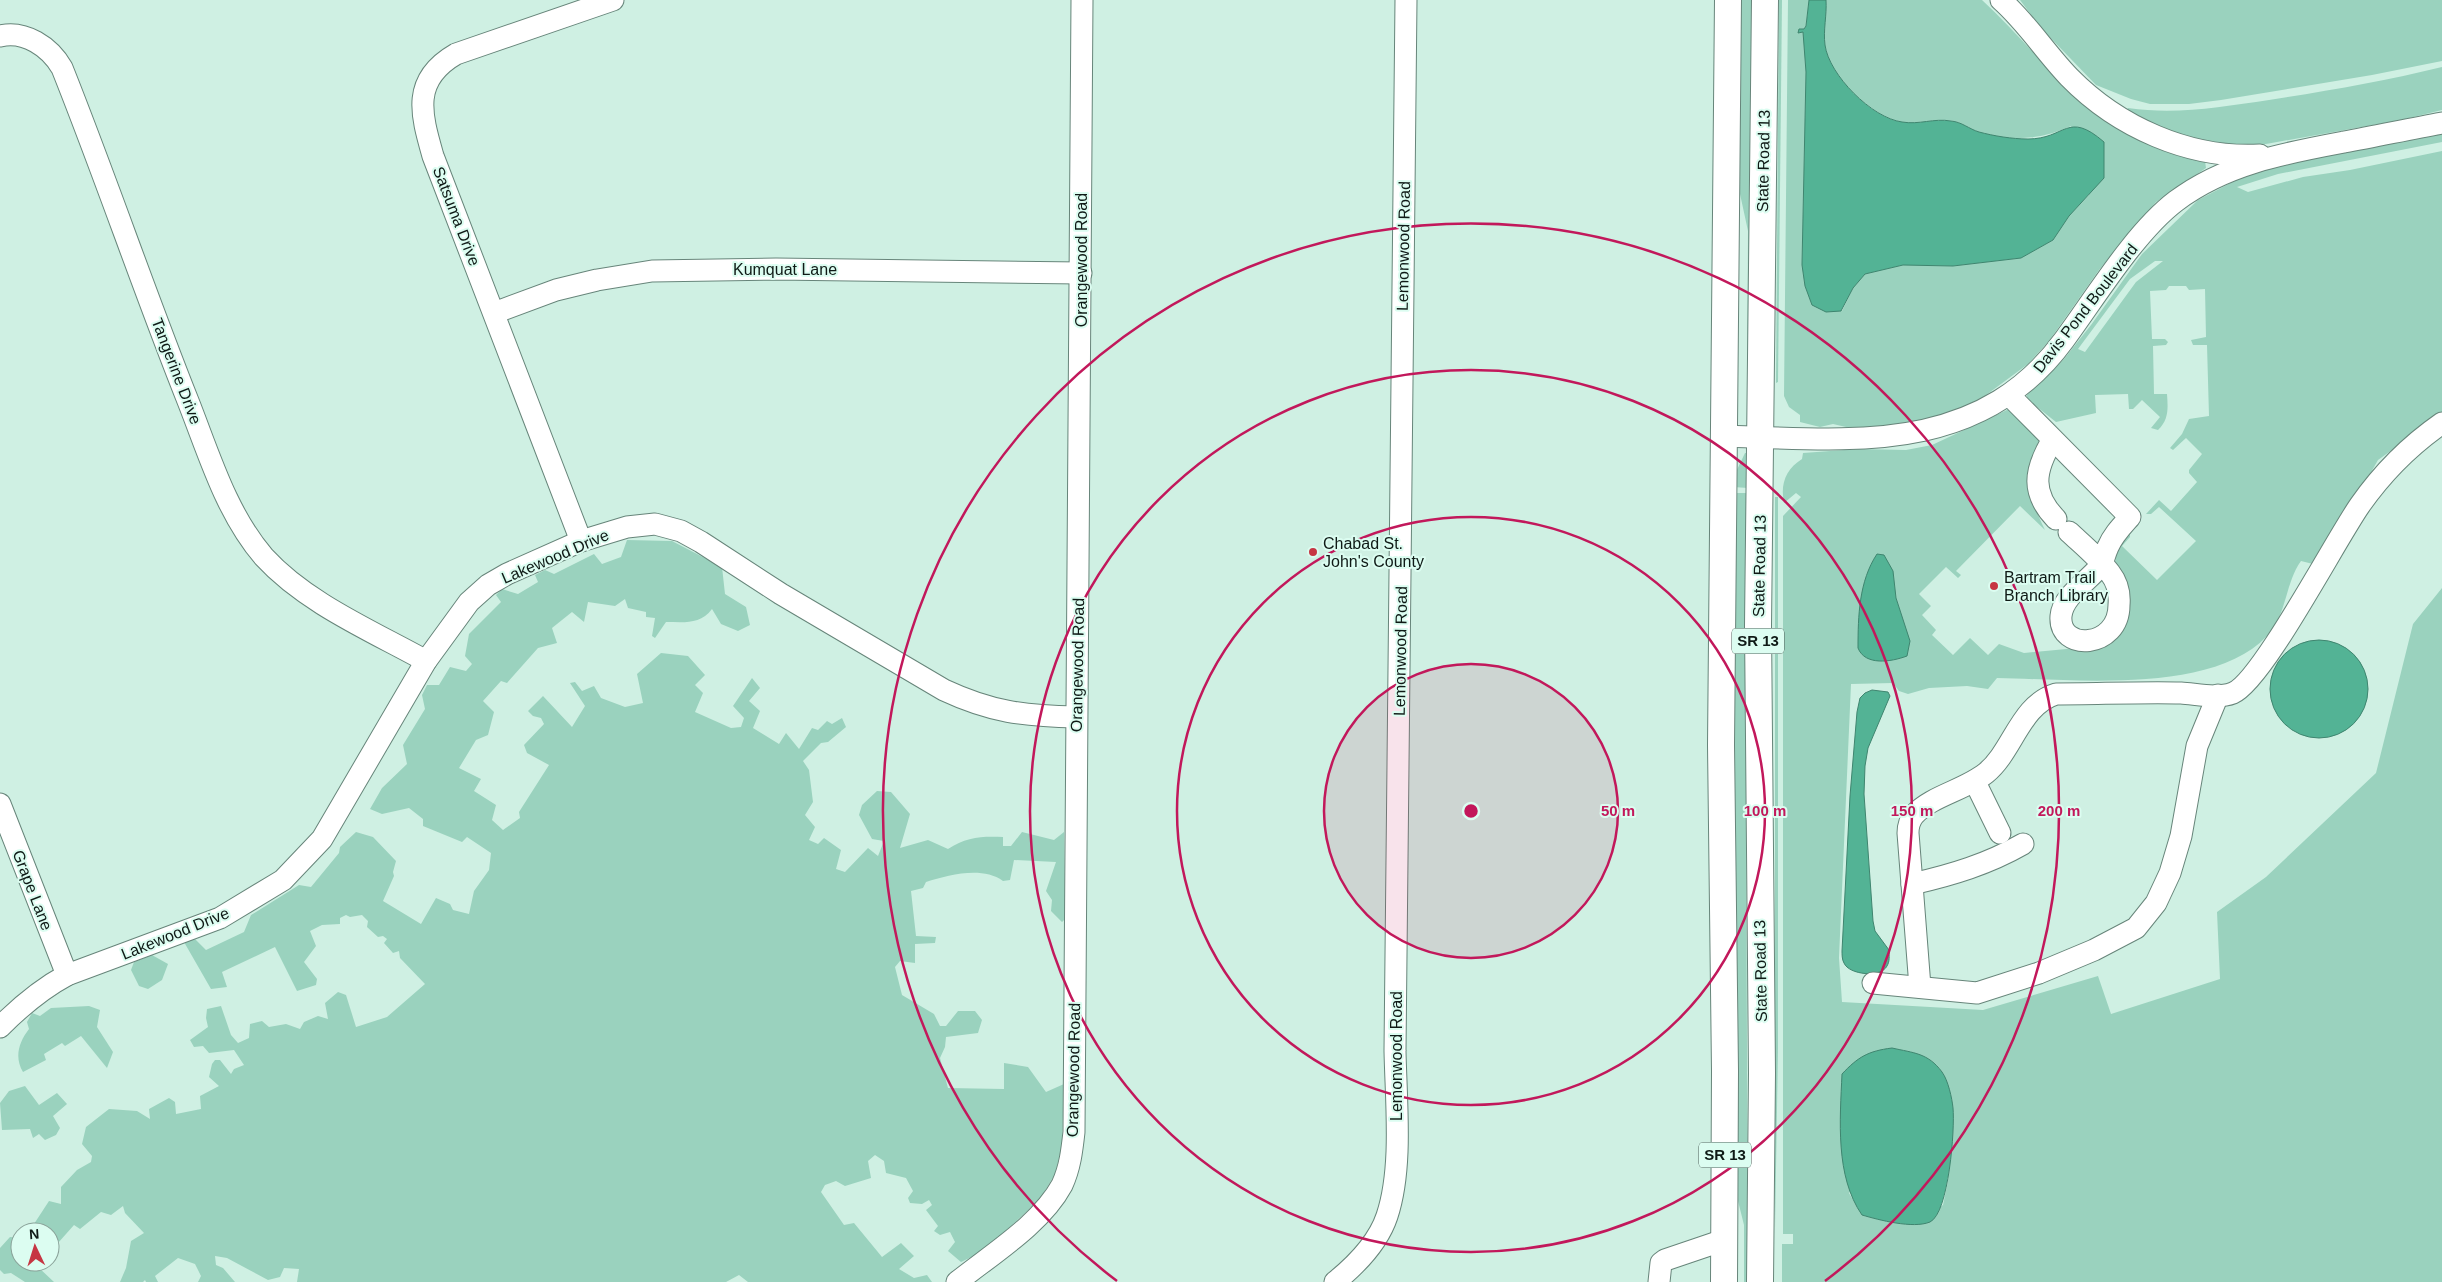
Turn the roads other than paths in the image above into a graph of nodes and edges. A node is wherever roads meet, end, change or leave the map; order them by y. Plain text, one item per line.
1 (613, 0) edge
2 (1082, 0) edge
3 (1406, 0) edge
4 (1728, 0) edge
5 (1765, 0) edge
6 (2001, 0) edge
7 (0, 36) edge
8 (2442, 123) edge
9 (2285, 153) junction
10 (1081, 273) junction
11 (494, 312) junction
12 (2009, 395) junction
13 (2442, 423) edge
14 (1723, 436) junction
15 (1760, 437) junction
16 (2052, 441) junction
17 (581, 541) junction
18 (426, 661) junction
19 (2218, 695) junction
20 (1076, 717) junction
21 (1975, 782) junction
22 (0, 804) edge
23 (2000, 833) dead end
24 (2023, 844) dead end
25 (1912, 884) junction
26 (66, 975) junction
27 (1874, 983) dead end
28 (1920, 986) junction
29 (0, 1027) edge
30 (1724, 1240) junction
31 (957, 1282) edge
32 (1335, 1282) edge
33 (1659, 1282) edge
34 (1724, 1282) edge
35 (1760, 1282) edge

1 - 11 street, Satsuma Drive
2 - 10 street, Orangewood Road
3 - 32 street, Lemonwood Road
4 - 14 main road, SR 13
5 - 15 main road, State Road 13 / SR 13
6 - 9 street, Davis Pond Boulevard
7 - 18 street, Tangerine Drive
8 - 9 street, Davis Pond Boulevard
9 - 12 street, Davis Pond Boulevard
10 - 11 street, Kumquat Lane
10 - 20 street, Orangewood Road
11 - 17 street, Satsuma Drive
12 - 15 street, Davis Pond Boulevard
12 - 16 street
13 - 19 street
14 - 15 street, Davis Pond Boulevard
14 - 30 main road, SR 13
15 - 35 main road, State Road 13 / SR 13
16 - 16 street
17 - 18 street, Lakewood Drive
17 - 20 street, Lakewood Drive
18 - 26 street, Lakewood Drive
19 - 21 street
19 - 28 street
20 - 31 street, Orangewood Road
21 - 23 street
21 - 25 street
22 - 26 street, Grape Lane
24 - 25 street
25 - 28 street
26 - 29 street, Lakewood Drive
27 - 28 street
30 - 33 street
30 - 34 main road, SR 13

